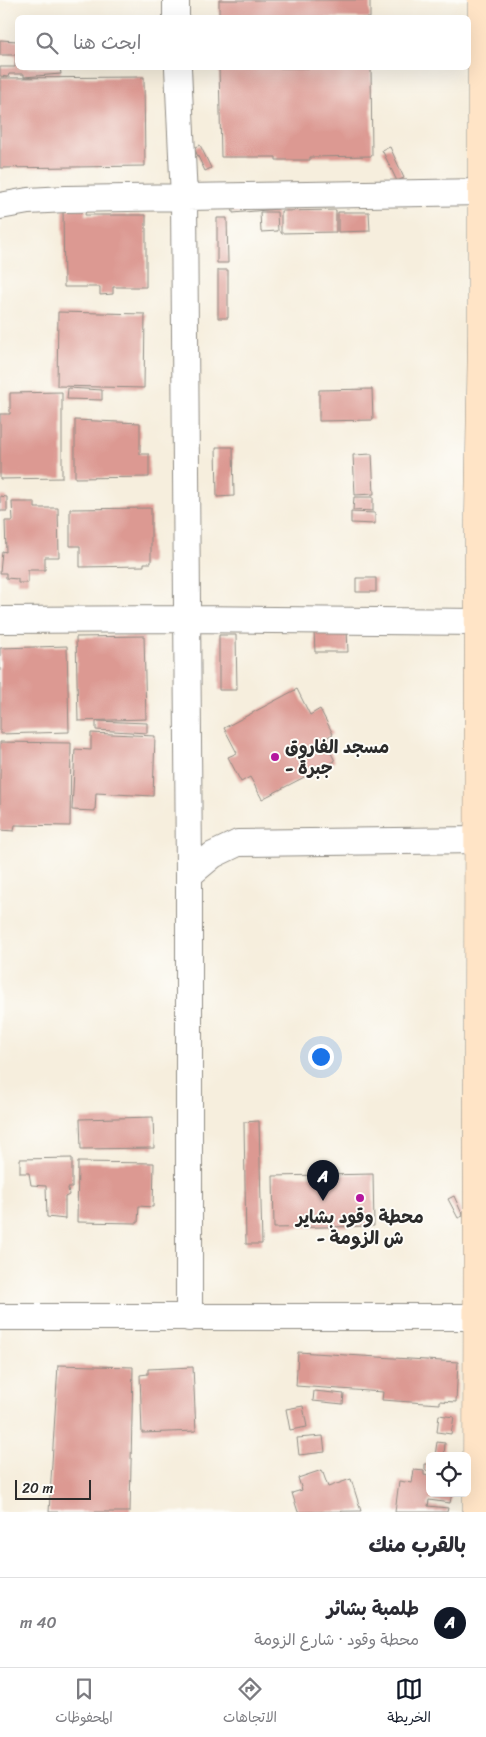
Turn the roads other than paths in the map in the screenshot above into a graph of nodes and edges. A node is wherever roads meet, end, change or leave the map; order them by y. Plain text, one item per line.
1 (176, 0) edge
2 (482, 0) edge
3 (176, 15) edge
4 (178, 70) edge
5 (484, 137) edge
6 (483, 192) junction
7 (184, 198) junction
8 (0, 206) edge
9 (484, 333) edge
10 (483, 512) edge
11 (186, 619) junction
12 (0, 620) edge
13 (480, 622) junction
14 (483, 716) edge
15 (479, 840) junction
16 (189, 876) junction
17 (482, 903) edge
18 (482, 1097) edge
19 (482, 1317) edge
20 (0, 1318) edge
21 (189, 1318) junction
22 (477, 1512) edge

1 - 3 street
2 - 5 street
4 - 7 street
5 - 6 street
6 - 7 street
6 - 9 street
7 - 8 street
7 - 11 street
9 - 10 street
10 - 13 street
11 - 12 street
11 - 13 street
11 - 16 street
13 - 14 street
14 - 15 street
15 - 16 street
15 - 17 street
16 - 21 street
17 - 18 street
18 - 19 street
19 - 21 street
19 - 22 street
20 - 21 street

